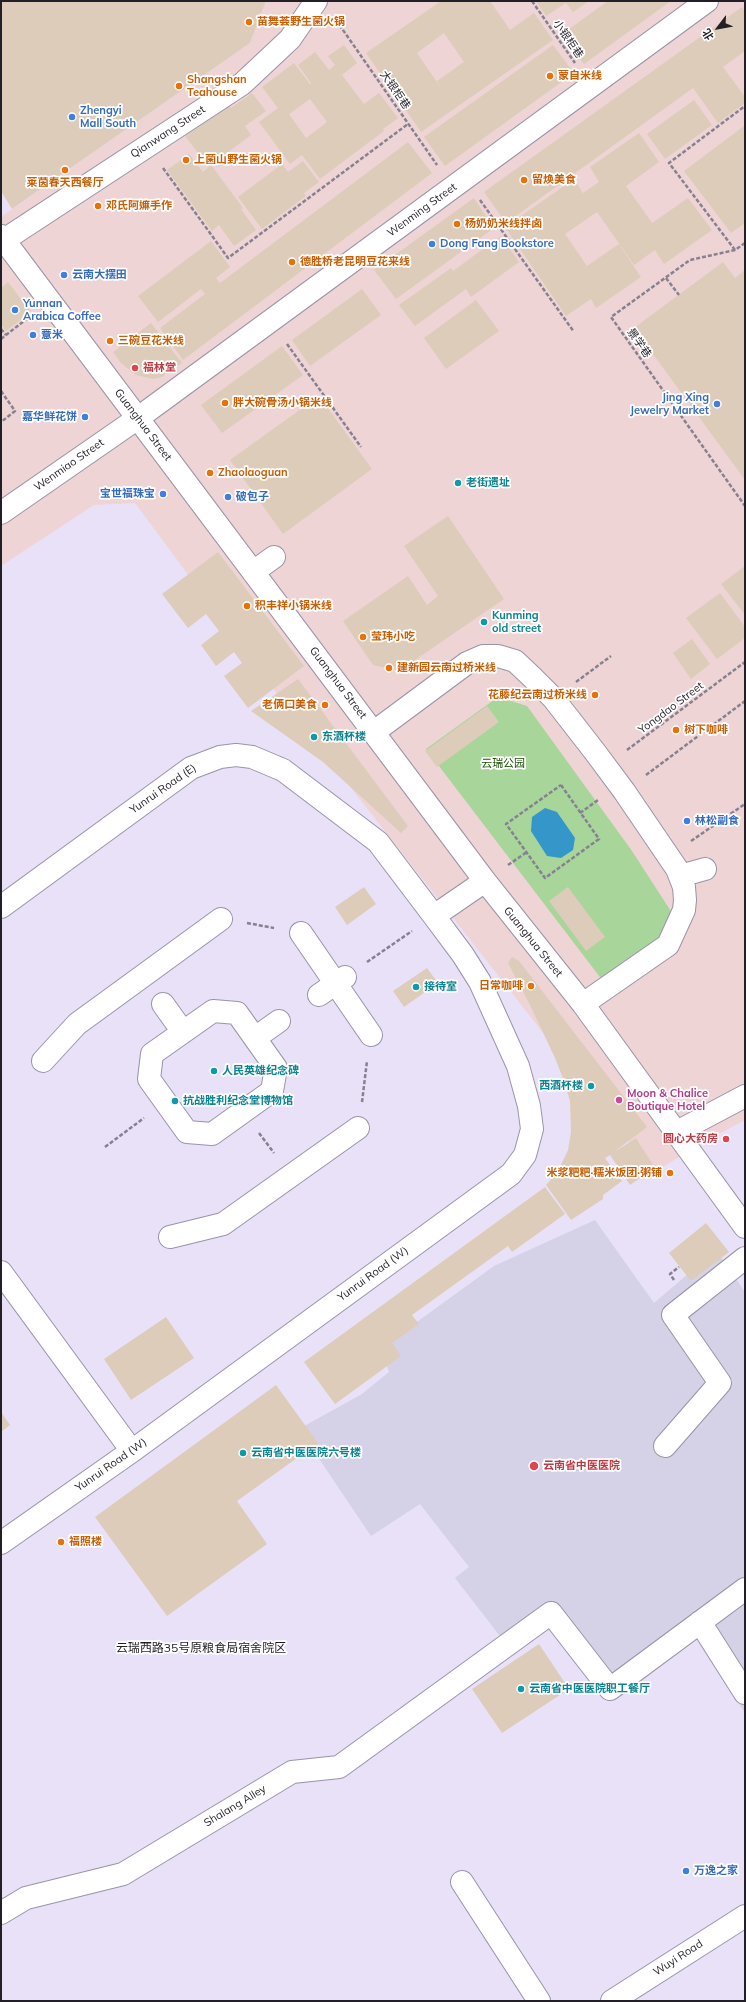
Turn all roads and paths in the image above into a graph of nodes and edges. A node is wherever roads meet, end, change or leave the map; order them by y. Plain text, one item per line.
1 (532, 1) edge
2 (707, 1) edge
3 (324, 7) edge
4 (591, 86) junction
5 (745, 106) edge
6 (408, 124) junction
7 (146, 145) junction
8 (459, 183) junction
9 (2, 240) edge
10 (745, 243) edge
11 (735, 250) junction
12 (666, 278) junction
13 (679, 295) dead end
14 (49, 301) junction
15 (270, 321) junction
16 (1, 329) edge
17 (574, 332) dead end
18 (6, 335) junction
19 (1, 339) edge
20 (1, 391) edge
21 (138, 418) junction
22 (1, 422) edge
23 (362, 447) dead end
24 (745, 506) edge
25 (1, 512) edge
26 (274, 556) dead end
27 (254, 572) junction
28 (611, 656) dead end
29 (745, 662) edge
30 (553, 698) junction
31 (745, 701) edge
32 (374, 732) junction
33 (606, 766) junction
34 (624, 791) junction
35 (744, 804) edge
36 (580, 813) joint
37 (669, 856) junction
38 (705, 869) dead end
39 (680, 876) junction
40 (485, 881) junction
41 (1, 906) edge
42 (434, 916) junction
43 (221, 919) joint
44 (301, 933) joint
45 (404, 936) dead end
46 (381, 952) dead end
47 (163, 1004) dead end
48 (583, 1004) junction
49 (279, 1022) dead end
50 (183, 1032) junction
51 (371, 1035) joint
52 (255, 1038) junction
53 (43, 1061) dead end
54 (745, 1096) edge
55 (165, 1102) junction
56 (244, 1111) junction
57 (358, 1128) joint
58 (677, 1132) junction
59 (105, 1147) dead end
60 (291, 1176) junction
61 (745, 1227) edge
62 (170, 1237) dead end
63 (745, 1258) edge
64 (679, 1267) dead end
65 (1, 1272) edge
66 (670, 1274) dead end
67 (665, 1446) dead end
68 (132, 1451) junction
69 (1, 1543) edge
70 (745, 1589) edge
71 (700, 1622) junction
72 (745, 1692) edge
73 (462, 1882) dead end
74 (1, 1913) edge
75 (745, 1916) edge
76 (617, 2000) edge
77 (539, 2001) edge

1 - 4 path, 小银柜巷
2 - 4 street, Wenming Street
3 - 6 path, 大银柜巷
3 - 7 street, Qianwang Street
4 - 8 street, Wenming Street
5 - 11 path
6 - 7 path
6 - 8 path, 大银柜巷
7 - 9 street, Qianwang Street
8 - 15 street, Wenming Street
8 - 17 path, 大银柜巷
9 - 14 street, Guanghua Street
10 - 11 path, 景学巷
11 - 12 path, 景学巷
12 - 13 path
12 - 24 path, 景学巷
14 - 18 path
14 - 21 street, Guanghua Street
15 - 21 street, Wenming Street
15 - 23 path
16 - 18 path
18 - 19 path
20 - 22 path
21 - 25 street, Wenmiao Street
21 - 27 street, Guanghua Street
26 - 27 street
27 - 32 street, Guanghua Street
28 - 30 path
29 - 33 path, Yongdao Street
30 - 32 street
30 - 33 street
31 - 34 path
32 - 40 street, Guanghua Street
33 - 34 street
34 - 37 street
35 - 37 path
36 - 36 path
37 - 39 street
38 - 39 street
39 - 48 street
40 - 42 street
40 - 48 street, Guanghua Street
41 - 42 street, Yunrui Road (E)
42 - 68 street, Yunrui Road (W)
43 - 44 path
43 - 53 street
44 - 51 street
45 - 46 path
47 - 50 street
48 - 58 street, Guanghua Street
49 - 52 street
50 - 52 street
50 - 55 street
51 - 57 path
52 - 56 street
54 - 58 street
55 - 56 street
55 - 59 path
56 - 60 path
57 - 60 street
58 - 61 street, Guanghua Street
60 - 62 street
63 - 67 street
64 - 66 path
65 - 68 street
68 - 69 street, Yunrui Road (W)
70 - 71 street
71 - 72 street
71 - 74 street, Shalang Alley
73 - 77 street
75 - 76 street, Wuyi Road

